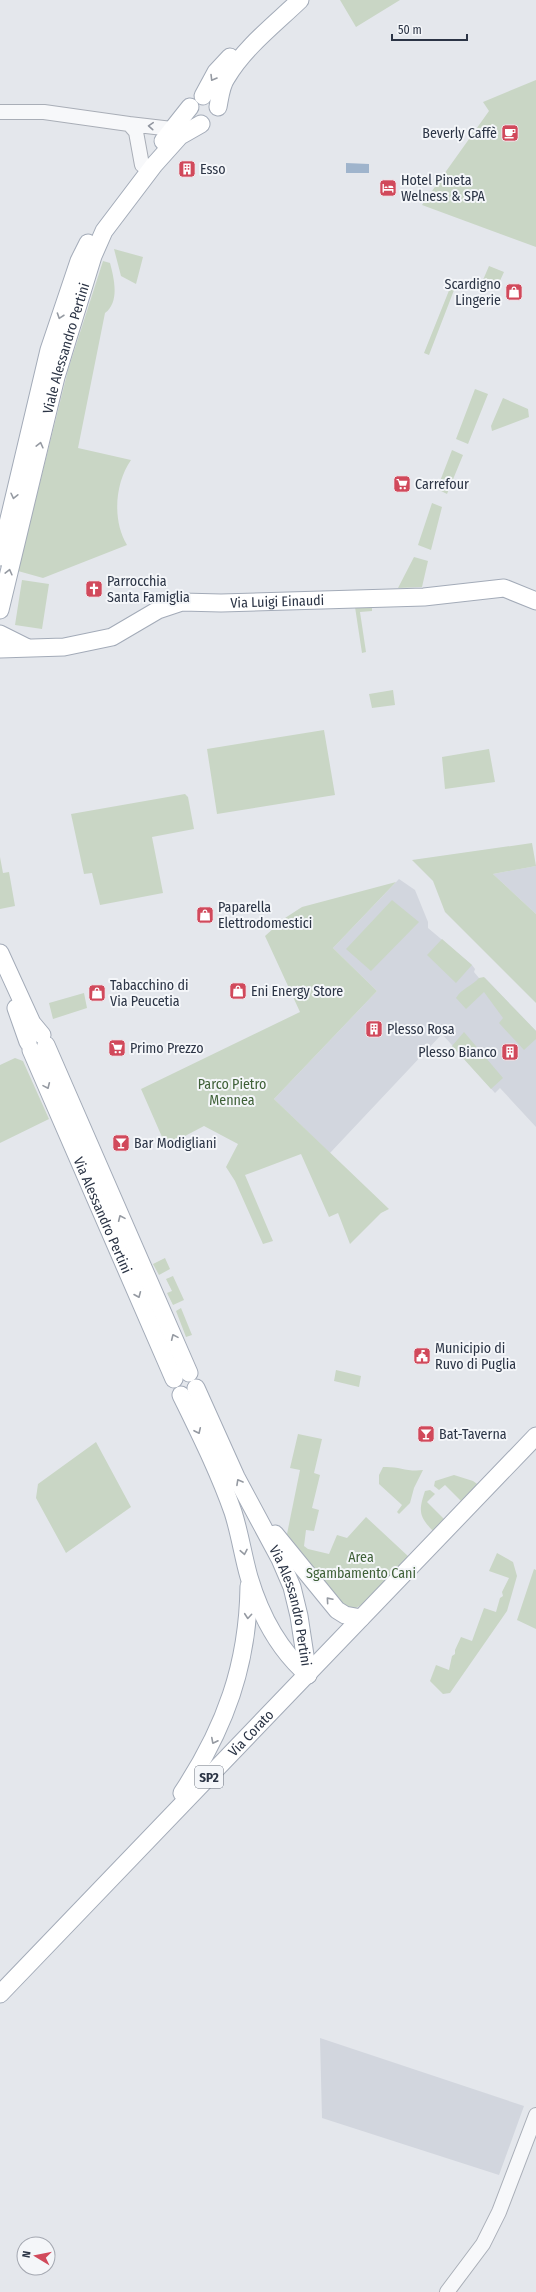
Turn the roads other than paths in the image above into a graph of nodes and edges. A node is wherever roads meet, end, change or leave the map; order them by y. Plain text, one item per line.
1 (289, 0) edge
2 (300, 0) edge
3 (197, 101) junction
4 (218, 106) junction
5 (0, 112) edge
6 (129, 124) junction
7 (201, 124) junction
8 (172, 129) junction
9 (142, 165) junction
10 (0, 557) edge
11 (536, 601) edge
12 (0, 610) edge
13 (0, 634) edge
14 (26, 647) junction
15 (0, 649) edge
16 (0, 953) edge
17 (0, 972) edge
18 (37, 1043) junction
19 (189, 1392) junction
20 (536, 1436) edge
21 (253, 1507) junction
22 (249, 1578) junction
23 (361, 1618) junction
24 (308, 1675) junction
25 (158, 1829) junction
26 (0, 1994) edge
27 (536, 2115) edge
28 (447, 2292) edge

1 -> 3 main road, Viale Alessandro Pertini
2 - 4 main road, Viale Alessandro Pertini
3 - 4 main road
3 - 7 main road
3 - 8 main road, Viale Alessandro Pertini
4 - 7 main road, Viale Alessandro Pertini
5 - 6 street
8 -> 6 street
6 - 9 street
12 -> 7 main road, Viale Alessandro Pertini
8 - 9 main road, Viale Alessandro Pertini
9 -> 10 main road, Viale Alessandro Pertini
11 - 14 main road, Via Luigi Einaudi
13 - 14 main road
14 - 15 main road, Via Luigi Einaudi
16 - 18 main road
17 - 18 main road
18 - 19 main road, Via Alessandro Pertini
21 -> 19 main road, Via Alessandro Pertini
19 -> 22 main road, Via Alessandro Pertini
20 - 23 main road, Via Corato
23 -> 21 main road
21 - 24 main road, Via Alessandro Pertini
22 - 24 main road, Via Alessandro Pertini
22 -> 25 main road
23 - 24 main road, Via Corato
24 - 25 main road, Via Corato / SP2
25 - 26 main road, Via Corato / SP2
27 - 28 street

